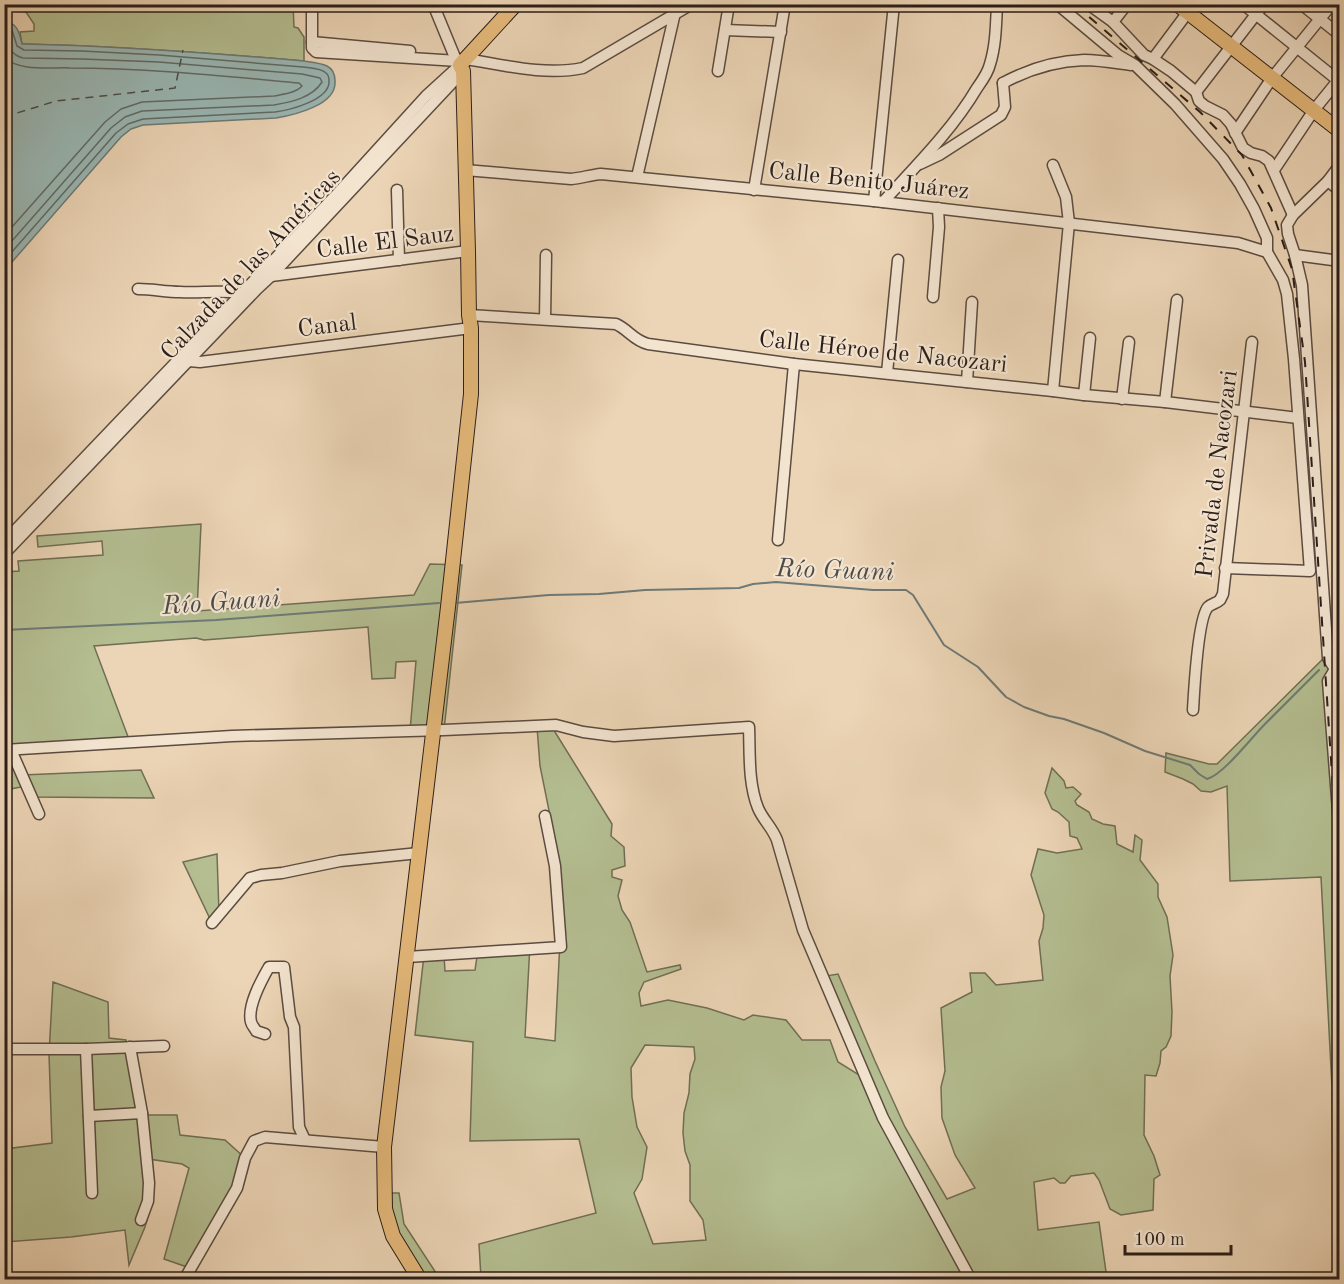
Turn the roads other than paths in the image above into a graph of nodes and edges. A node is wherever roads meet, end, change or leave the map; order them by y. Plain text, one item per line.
1 (312, 4) edge
2 (433, 4) edge
3 (693, 4) edge
4 (729, 4) edge
5 (785, 4) edge
6 (894, 4) edge
7 (997, 4) edge
8 (1057, 4) edge
9 (1088, 4) edge
10 (1127, 4) edge
11 (1243, 4) edge
12 (1264, 4) edge
13 (1301, 4) edge
14 (1332, 4) edge
15 (520, 6) edge
16 (1186, 7) edge
17 (676, 10) edge
18 (1256, 15) junction
19 (1320, 20) junction
20 (1113, 22) junction
21 (725, 30) junction
22 (781, 32) junction
23 (1340, 35) edge
24 (1231, 46) junction
25 (1297, 49) junction
26 (1153, 59) junction
27 (462, 62) junction
28 (1135, 65) junction
29 (990, 66) junction
30 (718, 71) dead end
31 (1272, 78) junction
32 (1339, 80) edge
33 (1003, 83) junction
34 (1196, 92) junction
35 (1314, 110) junction
36 (1340, 131) edge
37 (1235, 133) junction
38 (918, 165) junction
39 (1053, 165) dead end
40 (1340, 165) edge
41 (465, 170) junction
42 (1274, 170) junction
43 (637, 177) junction
44 (1328, 181) junction
45 (397, 190) dead end
46 (754, 190) junction
47 (1340, 191) edge
48 (879, 202) junction
49 (938, 208) junction
50 (1293, 215) junction
51 (1069, 223) junction
52 (468, 251) junction
53 (1267, 252) junction
54 (546, 255) dead end
55 (1295, 255) junction
56 (399, 260) junction
57 (898, 260) dead end
58 (1340, 261) edge
59 (268, 273) junction
60 (138, 289) dead end
61 (242, 293) junction
62 (933, 297) dead end
63 (1178, 300) dead end
64 (972, 302) dead end
65 (545, 319) junction
66 (470, 321) junction
67 (1090, 338) dead end
68 (1128, 342) dead end
69 (1252, 342) dead end
70 (189, 361) junction
71 (794, 364) junction
72 (887, 373) junction
73 (967, 382) junction
74 (1053, 391) junction
75 (1084, 395) junction
76 (1122, 399) junction
77 (1165, 402) junction
78 (1244, 412) junction
79 (131, 416) junction
80 (1298, 418) junction
81 (778, 540) dead end
82 (8, 542) edge
83 (4, 554) edge
84 (1225, 568) junction
85 (1193, 710) dead end
86 (434, 730) junction
87 (8, 750) edge
88 (39, 814) dead end
89 (545, 816) dead end
90 (1339, 824) edge
91 (419, 853) junction
92 (212, 923) dead end
93 (407, 957) junction
94 (265, 1034) dead end
95 (164, 1046) dead end
96 (130, 1047) junction
97 (86, 1049) junction
98 (4, 1050) edge
99 (142, 1113) junction
100 (88, 1116) junction
101 (305, 1140) junction
102 (384, 1147) junction
103 (92, 1193) dead end
104 (141, 1220) dead end
105 (184, 1280) edge
106 (420, 1280) edge
107 (971, 1280) edge

1 - 27 street
2 - 27 street
3 - 17 street
4 - 21 street
5 - 22 street
6 - 48 street
7 - 29 street
8 - 28 street
9 - 20 street
10 - 20 street
11 - 18 street
12 - 18 street
13 - 19 street
14 - 19 street
15 - 27 main road, Calzada de las Américas
16 - 24 main road
16 - 26 street
17 - 27 street
17 - 43 street
18 - 24 street
18 - 25 street
19 - 23 street
19 - 25 street
20 - 26 street
21 - 22 street
21 - 30 street
22 - 46 street
24 - 31 main road
24 - 34 street
25 - 31 street
25 - 32 street
26 - 34 street
27 - 41 main road
27 - 59 street, Calzada de las Américas
28 - 33 street
28 - 53 street
29 - 33 street
29 - 38 street
31 - 35 main road
31 - 37 street
32 - 35 street
33 - 38 street
34 - 37 street
35 - 36 main road
35 - 42 street
37 - 42 street
38 - 48 street
39 - 51 street
40 - 44 street
41 - 43 street, Calle Benito Juárez
41 - 52 main road
42 - 50 street
43 - 46 street, Calle Benito Juárez
44 - 47 street
44 - 50 street
45 - 56 street
46 - 48 street, Calle Benito Juárez
48 - 49 street, Calle Benito Juárez
49 - 51 street, Calle Benito Juárez
49 - 62 street
50 - 55 street
51 - 53 street, Calle Benito Juárez
51 - 74 street
52 - 56 street, Calle El Sauz
52 - 66 main road
53 - 80 street
54 - 65 street
55 - 58 street
55 - 90 street
56 - 59 street, Calle El Sauz
57 - 72 street
59 - 61 street, Calzada de las Américas
59 - 70 street, Calzada de las Américas
60 - 61 street
61 - 79 street, Calzada de las Américas
63 - 77 street
64 - 73 street
65 - 66 street, Calle Héroe de Nacozari
65 - 71 street, Calle Héroe de Nacozari
66 - 70 street, Canal
66 - 86 main road
67 - 75 street
68 - 76 street
69 - 78 street, Privada de Nacozari
70 - 79 street, Calzada de las Américas
71 - 72 street, Calle Héroe de Nacozari
71 - 81 street
72 - 73 street, Calle Héroe de Nacozari
73 - 74 street, Calle Héroe de Nacozari
74 - 75 street, Calle Héroe de Nacozari
75 - 76 street, Calle Héroe de Nacozari
76 - 77 street, Calle Héroe de Nacozari
77 - 78 street, Calle Héroe de Nacozari
78 - 80 street, Calle Héroe de Nacozari
78 - 84 street, Privada de Nacozari
79 - 82 street, Calzada de las Américas
80 - 84 street
82 - 83 street, Calzada de las Américas
84 - 85 street, Privada de Nacozari
86 - 87 street
86 - 91 main road
86 - 107 street
87 - 88 street
89 - 93 street
91 - 92 street
91 - 93 main road
93 - 102 main road
94 - 101 street
95 - 96 street
96 - 97 street
96 - 99 street
97 - 98 street
97 - 100 street
99 - 100 street
99 - 104 street
100 - 103 street
101 - 102 street
101 - 105 street
102 - 106 main road

